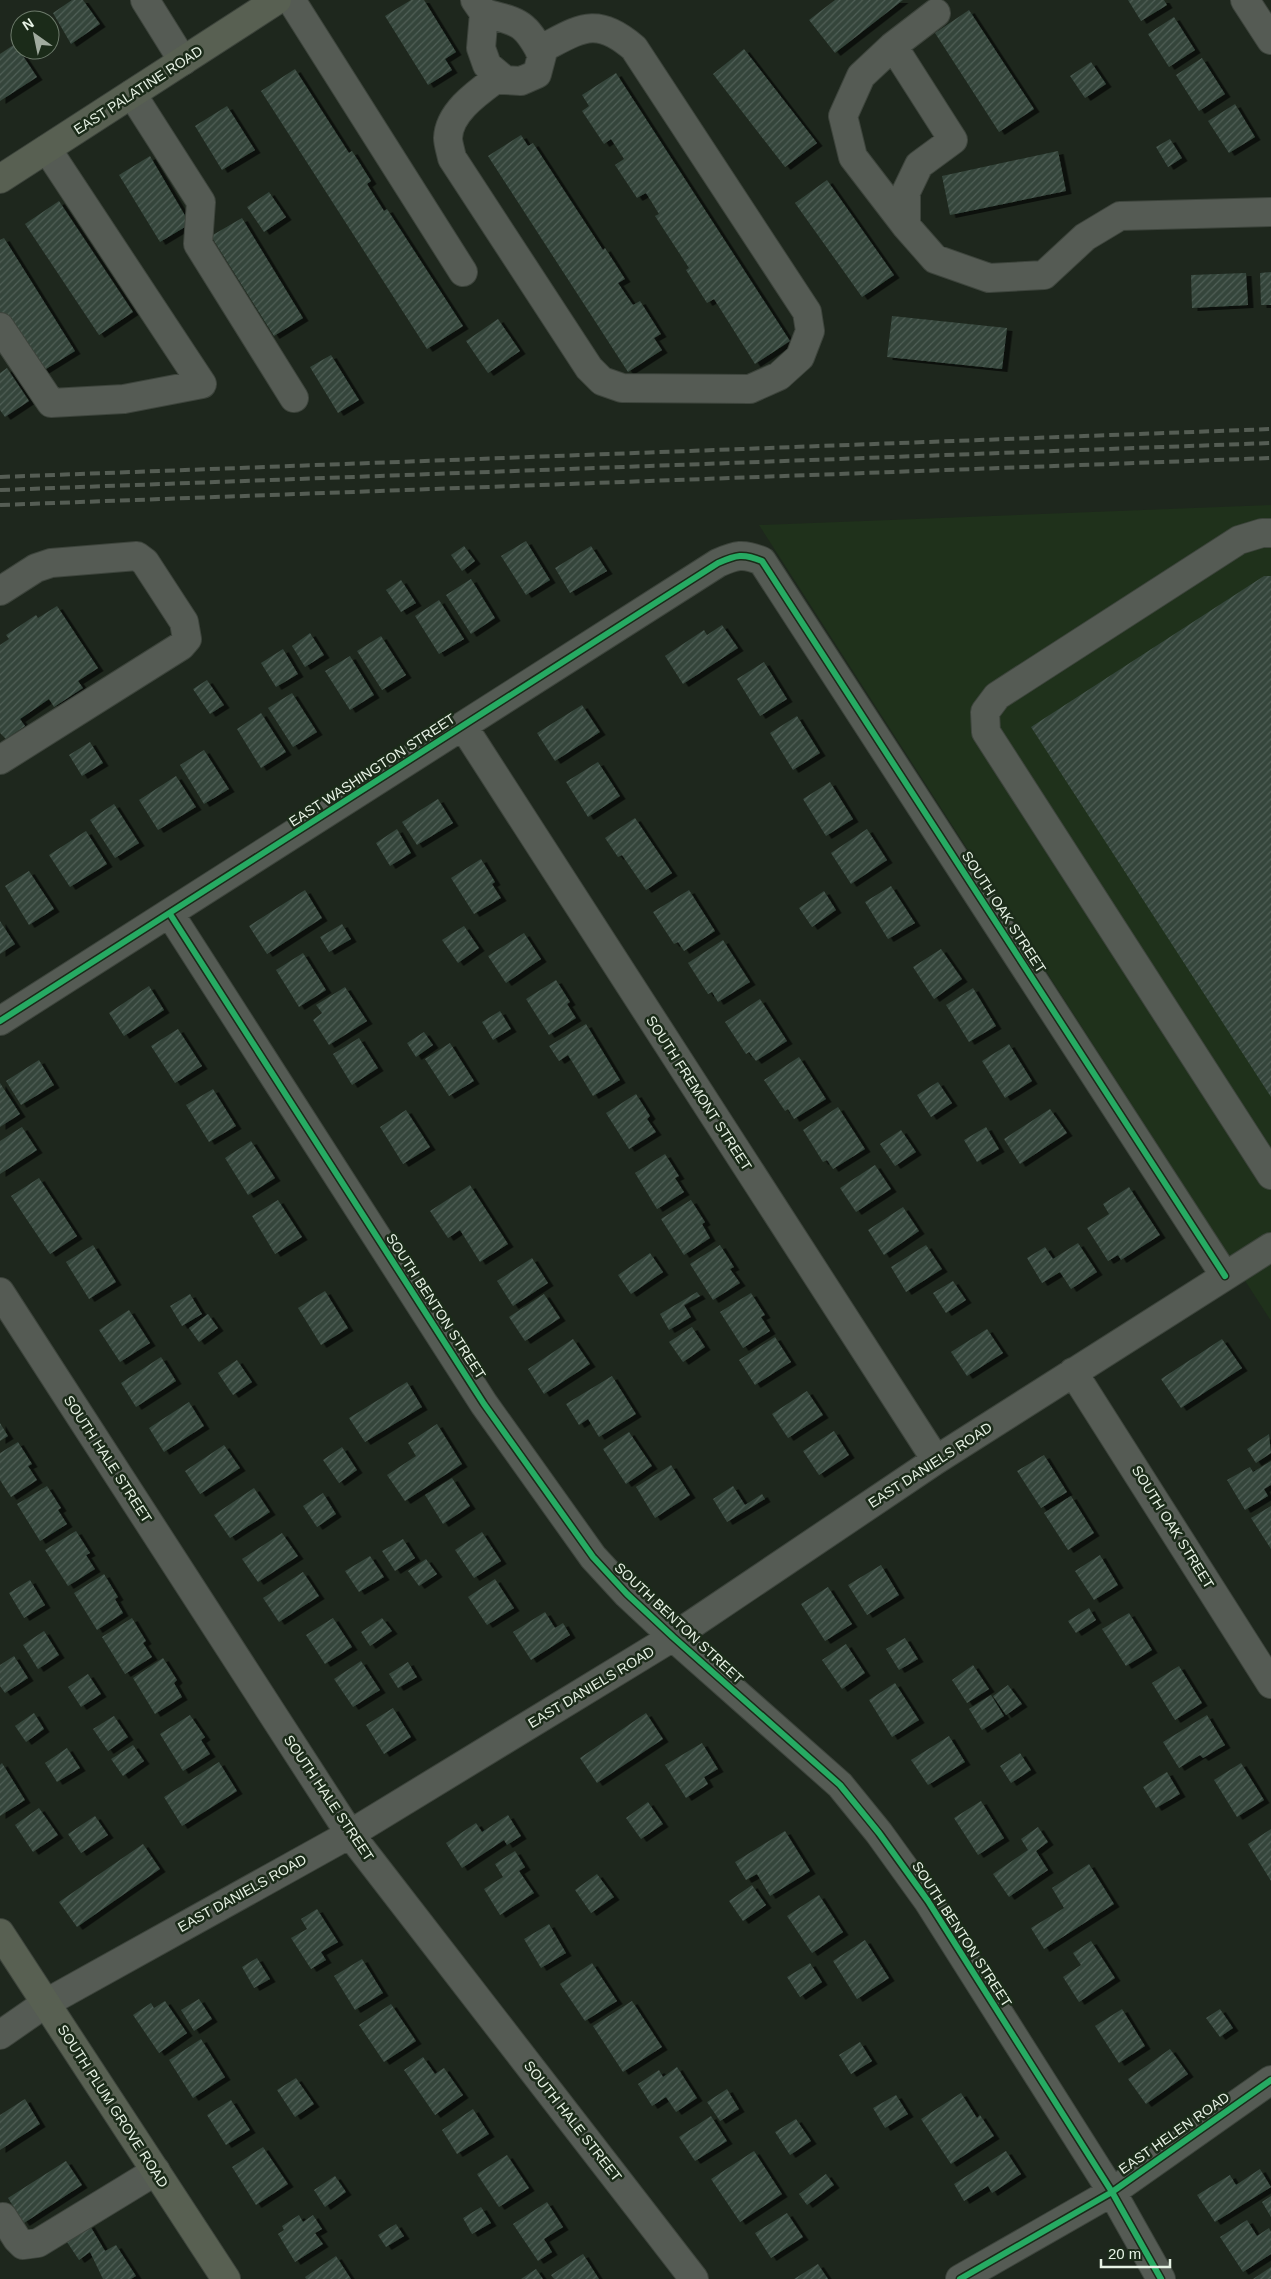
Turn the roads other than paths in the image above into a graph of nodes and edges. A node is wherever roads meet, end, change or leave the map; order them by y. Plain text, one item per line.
1 (146, 0) edge
2 (277, 0) edge
3 (291, 0) edge
4 (1245, 0) edge
5 (480, 7) edge
6 (936, 13) dead end
7 (1271, 40) edge
8 (893, 46) junction
9 (539, 50) junction
10 (183, 61) junction
11 (500, 76) junction
12 (132, 94) junction
13 (47, 149) junction
14 (0, 179) edge
15 (1271, 212) edge
16 (906, 226) junction
17 (463, 272) dead end
18 (0, 327) edge
19 (294, 398) dead end
20 (1271, 533) edge
21 (762, 561) joint
22 (0, 591) edge
23 (463, 726) junction
24 (0, 760) edge
25 (170, 914) junction
26 (0, 1021) edge
27 (1271, 1174) edge
28 (1271, 1247) edge
29 (1225, 1276) junction
30 (0, 1292) edge
31 (1073, 1372) junction
32 (936, 1460) junction
33 (673, 1638) junction
34 (1271, 1684) edge
35 (350, 1834) junction
36 (0, 1933) edge
37 (46, 2003) junction
38 (0, 2035) edge
39 (1271, 2080) edge
40 (156, 2171) junction
41 (1112, 2192) junction
42 (3, 2217) dead end
43 (226, 2279) edge
44 (694, 2279) edge
45 (960, 2279) edge
46 (1161, 2279) edge

1 - 10 street
2 - 10 main road, EAST PALATINE ROAD
3 - 17 street
4 - 7 street
5 - 9 street
5 - 11 street
6 - 8 street
8 - 16 street
8 - 16 street
9 - 11 street
9 - 11 street
10 - 12 main road, EAST PALATINE ROAD
12 - 13 main road, EAST PALATINE ROAD
12 - 19 street
13 - 14 main road, EAST PALATINE ROAD
13 - 18 street
15 - 16 street
20 - 27 street
21 - 23 street, EAST WASHINGTON STREET
21 - 29 street, SOUTH OAK STREET
22 - 24 street
23 - 25 street, EAST WASHINGTON STREET
23 - 32 street, SOUTH FREMONT STREET
25 - 26 street, EAST WASHINGTON STREET
25 - 33 street, SOUTH BENTON STREET
28 - 29 street, EAST DANIELS ROAD
29 - 31 street, EAST DANIELS ROAD
30 - 35 street, SOUTH HALE STREET
31 - 32 street, EAST DANIELS ROAD
31 - 34 street, SOUTH OAK STREET
32 - 33 street, EAST DANIELS ROAD
33 - 35 street, EAST DANIELS ROAD
33 - 41 street, SOUTH BENTON STREET
35 - 37 street, EAST DANIELS ROAD
35 - 44 street, SOUTH HALE STREET
36 - 37 main road, SOUTH PLUM GROVE ROAD
37 - 38 street, EAST DANIELS ROAD
37 - 40 main road, SOUTH PLUM GROVE ROAD
39 - 41 street, EAST HELEN ROAD
40 - 42 street
40 - 43 main road, SOUTH PLUM GROVE ROAD
41 - 45 street, EAST HELEN ROAD
41 - 46 street, SOUTH BENTON STREET

